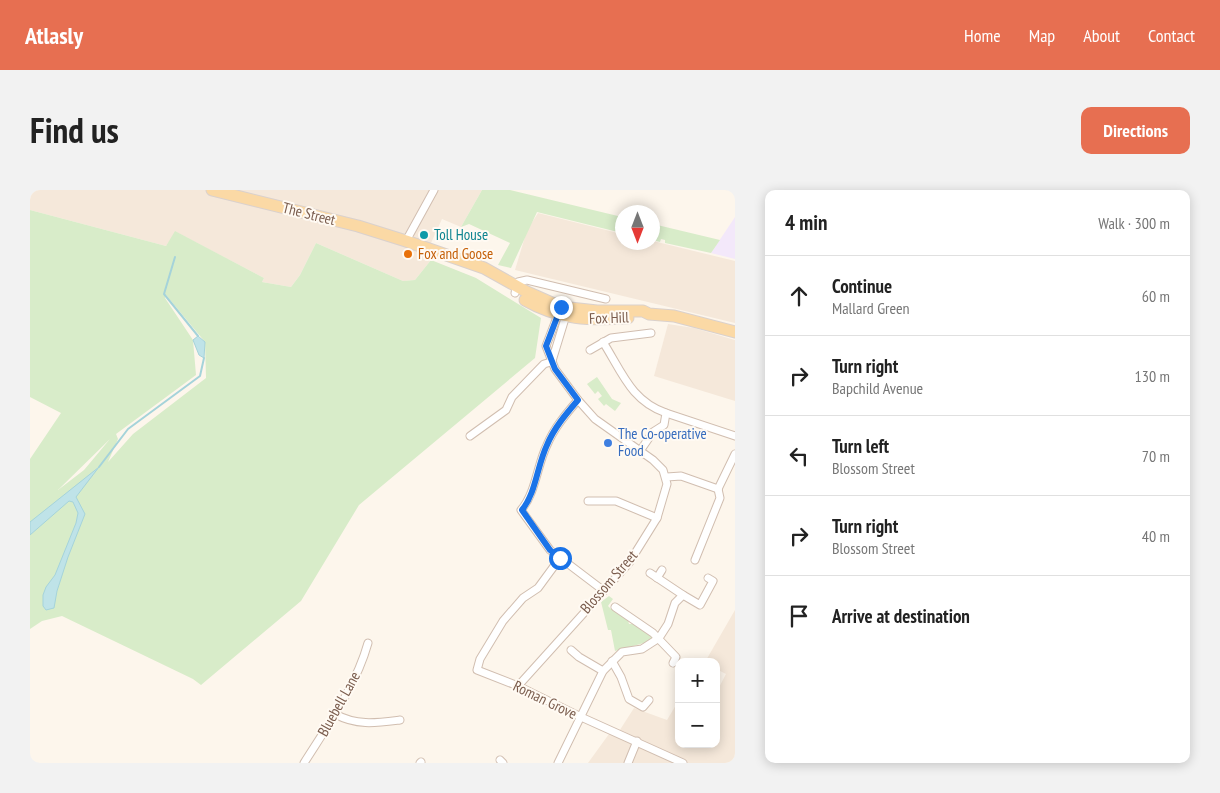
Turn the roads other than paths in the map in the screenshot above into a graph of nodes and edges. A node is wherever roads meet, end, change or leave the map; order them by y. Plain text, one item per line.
1 (212, 190) edge
2 (434, 190) edge
3 (406, 241) junction
4 (515, 290) junction
5 (606, 298) dead end
6 (563, 312) junction
7 (735, 332) edge
8 (652, 333) dead end
9 (603, 342) junction
10 (590, 350) dead end
11 (552, 362) junction
12 (578, 400) junction
13 (666, 413) junction
14 (470, 436) dead end
15 (735, 436) edge
16 (640, 450) junction
17 (735, 454) edge
18 (667, 477) junction
19 (718, 489) junction
20 (588, 501) dead end
21 (657, 518) junction
22 (560, 558) junction
23 (695, 560) dead end
24 (662, 570) dead end
25 (650, 573) dead end
26 (657, 578) junction
27 (708, 578) dead end
28 (604, 591) junction
29 (683, 595) junction
30 (615, 607) dead end
31 (659, 638) junction
32 (368, 643) dead end
33 (571, 650) dead end
34 (612, 661) junction
35 (673, 663) dead end
36 (603, 671) junction
37 (518, 686) junction
38 (650, 700) dead end
39 (335, 714) junction
40 (581, 717) junction
41 (400, 720) dead end
42 (637, 742) junction
43 (304, 763) edge
44 (558, 763) edge
45 (628, 763) edge
46 (683, 763) edge

1 - 3 main road, The Street
2 - 3 street
3 - 4 main road, Fox Hill
4 - 5 street, Fox Hill
4 - 6 main road, Fox Hill
6 - 7 main road, Fox Hill
6 - 11 street
8 - 9 street
9 - 10 street
9 - 13 street
11 - 12 street
11 - 14 street
12 - 16 street
12 - 22 street
13 - 15 street
13 - 16 street
16 - 18 street
17 - 19 street
18 - 19 street
18 - 21 street, Blossom Street
19 - 23 street
20 - 21 street
21 - 28 street, Blossom Street
22 - 28 street
22 - 37 street, Roman Grove
24 - 26 street
25 - 26 street
26 - 29 street
27 - 29 street
28 - 37 street, Blossom Street
29 - 31 street
30 - 31 street
31 - 34 street
31 - 35 street
32 - 39 street, Bluebell Lane
33 - 36 street
34 - 36 street
34 - 38 street
36 - 40 street
37 - 40 street, Roman Grove
39 - 41 street
39 - 43 street, Bluebell Lane
40 - 42 street, Roman Grove
40 - 44 street
42 - 45 street
42 - 46 street, Roman Grove

